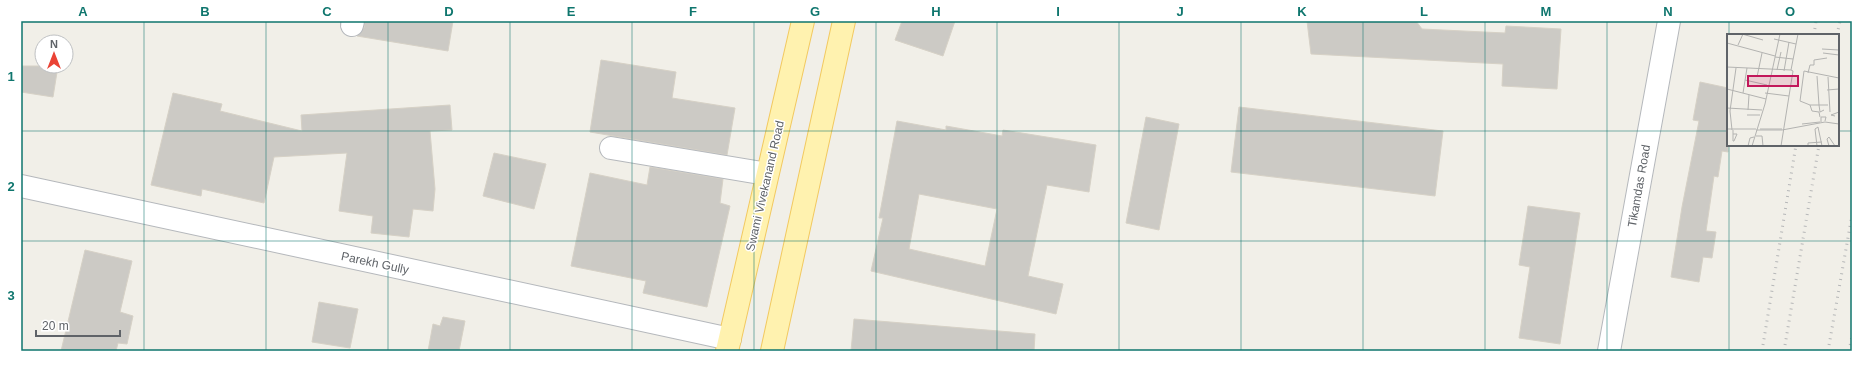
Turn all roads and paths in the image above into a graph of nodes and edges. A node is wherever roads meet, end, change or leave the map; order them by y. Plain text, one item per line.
1 (803, 21) edge
2 (844, 21) edge
3 (1669, 21) edge
4 (611, 148) dead end
5 (768, 174) junction
6 (21, 186) edge
7 (728, 345) edge
8 (772, 351) edge
9 (1609, 351) edge

1 - 5 main road, Swami Vivekanand Road
2 - 8 main road
3 - 9 street, Tikamdas Road
4 - 5 street
5 - 7 main road, Swami Vivekanand Road
6 - 7 street, Parekh Gully

